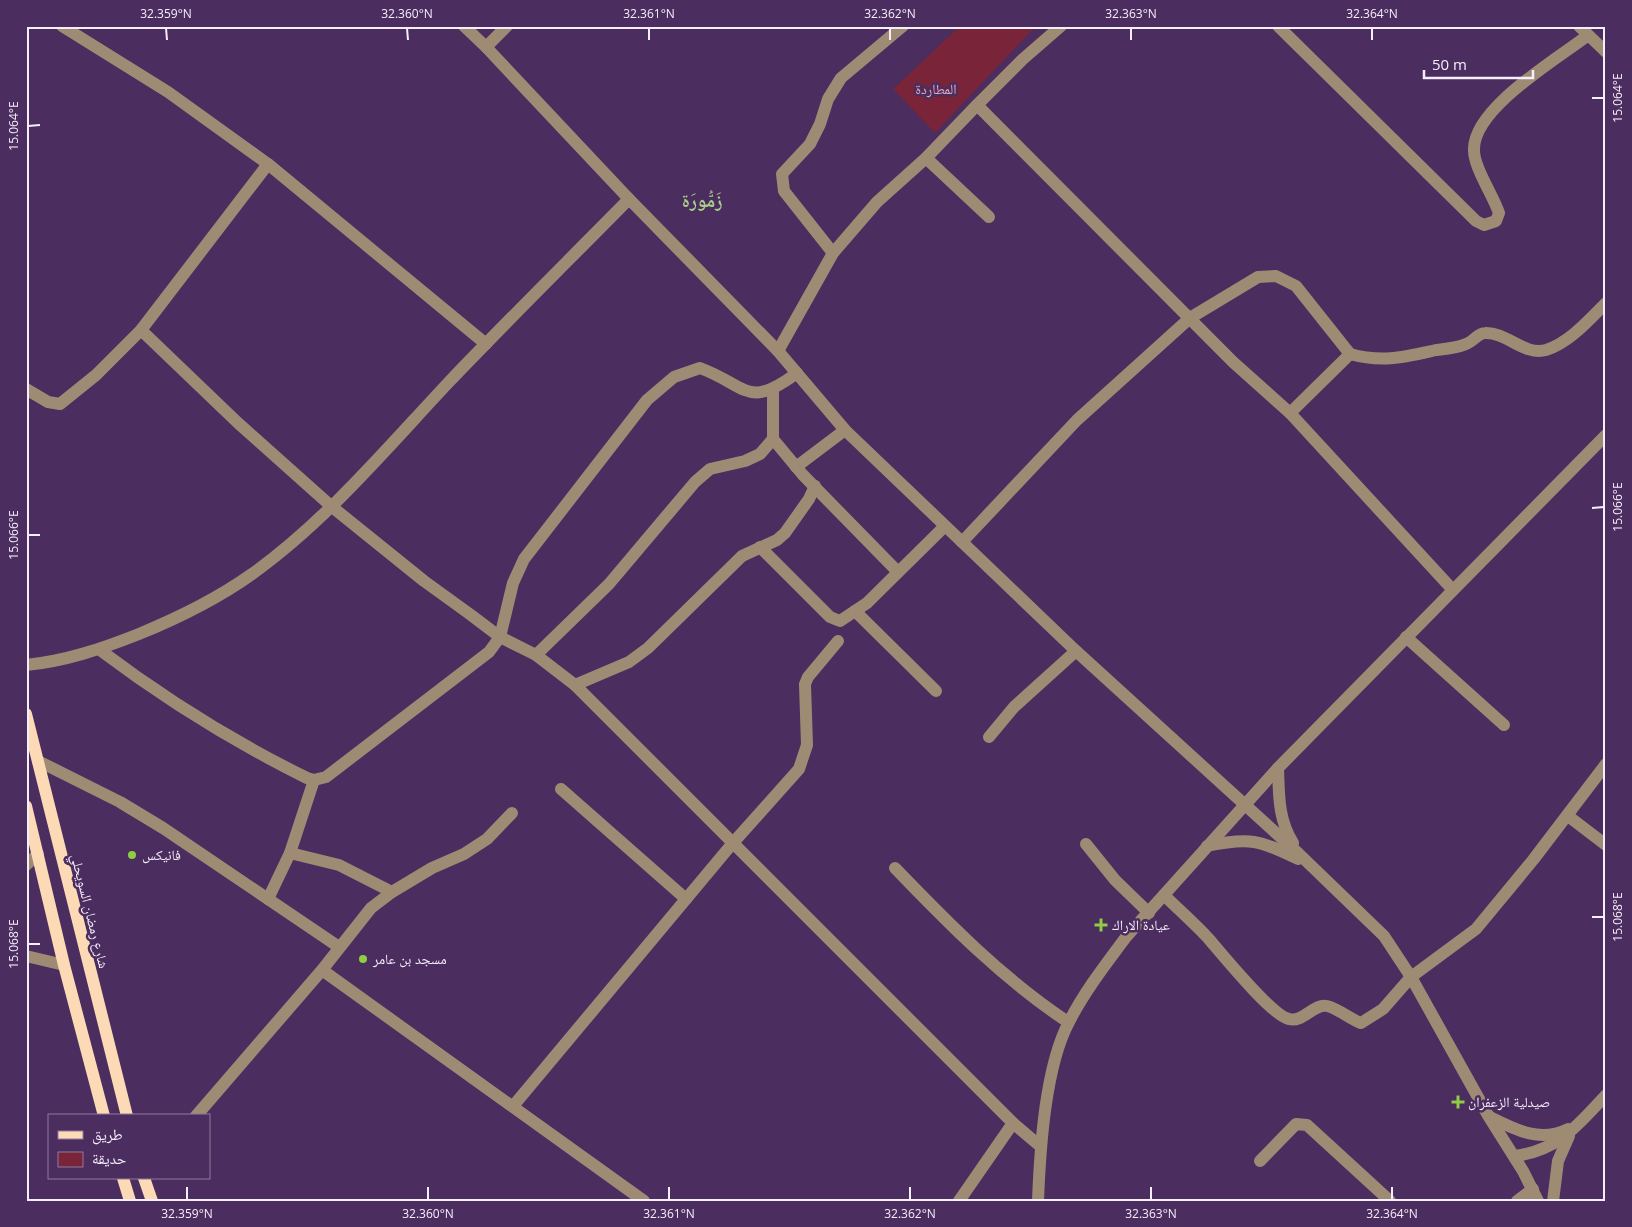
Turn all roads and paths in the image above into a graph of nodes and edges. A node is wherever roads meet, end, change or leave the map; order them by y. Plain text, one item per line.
1 (62, 26) edge
2 (464, 26) edge
3 (507, 26) edge
4 (903, 26) edge
5 (1060, 26) edge
6 (1278, 26) edge
7 (1579, 26) edge
8 (1588, 36) junction
9 (486, 47) junction
10 (1606, 52) edge
11 (976, 105) junction
12 (926, 158) junction
13 (268, 164) junction
14 (629, 200) junction
15 (989, 217) dead end
16 (833, 253) junction
17 (1606, 303) edge
18 (1190, 318) junction
19 (141, 330) junction
20 (486, 344) junction
21 (778, 351) junction
22 (1350, 354) junction
23 (797, 373) junction
24 (26, 389) edge
25 (773, 390) junction
26 (1290, 414) junction
27 (845, 430) junction
28 (1606, 435) edge
29 (773, 439) junction
30 (796, 467) junction
31 (815, 486) junction
32 (331, 506) junction
33 (945, 526) junction
34 (962, 542) junction
35 (760, 547) junction
36 (898, 572) junction
37 (1452, 589) junction
38 (855, 611) junction
39 (500, 637) junction
40 (1406, 637) junction
41 (838, 641) dead end
42 (100, 650) junction
43 (1076, 651) junction
44 (536, 655) junction
45 (26, 665) edge
46 (575, 685) junction
47 (936, 691) dead end
48 (26, 714) edge
49 (1504, 725) dead end
50 (989, 738) dead end
51 (38, 761) junction
52 (1606, 764) edge
53 (1278, 768) junction
54 (314, 780) junction
55 (561, 789) dead end
56 (1245, 804) junction
57 (26, 806) edge
58 (512, 813) dead end
59 (1568, 816) junction
60 (732, 844) junction
61 (1086, 844) dead end
62 (1606, 845) edge
63 (1207, 846) junction
64 (290, 853) junction
65 (38, 854) junction
66 (1299, 854) junction
67 (26, 865) edge
68 (1310, 865) junction
69 (895, 868) dead end
70 (392, 892) junction
71 (1164, 895) junction
72 (268, 899) junction
73 (686, 899) junction
74 (1149, 913) junction
75 (339, 947) junction
76 (26, 956) edge
77 (64, 965) junction
78 (322, 970) junction
79 (1411, 977) junction
80 (1068, 1022) junction
81 (1606, 1095) edge
82 (514, 1105) junction
83 (103, 1114) edge
84 (126, 1114) edge
85 (198, 1114) edge
86 (1489, 1117) junction
87 (1013, 1123) junction
88 (1575, 1128) junction
89 (1040, 1146) junction
90 (1515, 1156) junction
91 (1260, 1161) dead end
92 (124, 1180) edge
93 (145, 1180) edge
94 (1536, 1195) edge
95 (130, 1201) edge
96 (152, 1201) edge
97 (644, 1201) edge
98 (959, 1201) edge
99 (1038, 1201) edge
100 (1390, 1201) edge
101 (1517, 1201) edge
102 (1553, 1201) edge

1 - 13 street
2 - 9 street
3 - 9 street
4 - 16 street
5 - 11 street
6 - 8 street
7 - 8 street
8 - 10 street
9 - 14 street
11 - 12 street
11 - 18 street
12 - 15 street
12 - 16 street
13 - 19 street
13 - 20 street
14 - 20 street
14 - 21 street
16 - 21 street
17 - 22 street
18 - 22 street
18 - 26 street
18 - 34 street
19 - 24 street
19 - 32 street
20 - 32 street
21 - 23 street
22 - 26 street
23 - 25 street
23 - 27 street
25 - 29 street
25 - 39 street
26 - 37 street
27 - 30 street
27 - 33 street
28 - 37 street
29 - 30 street
29 - 44 street
30 - 31 street
31 - 35 street
31 - 36 street
32 - 39 street
32 - 42 street
33 - 34 street
33 - 36 street
34 - 43 street
35 - 38 street
35 - 46 street
36 - 38 street
37 - 40 street
38 - 47 street
39 - 44 street
39 - 54 street
40 - 49 street
40 - 53 street
41 - 60 street
42 - 45 street
42 - 54 street
43 - 50 street
43 - 56 street
44 - 46 street
46 - 60 street
48 - 51 main road, شارع رمضان السويحلي
51 - 72 street
51 - 84 main road, شارع رمضان السويحلي
52 - 59 street
53 - 56 street
53 - 66 street
54 - 64 street
55 - 73 street
56 - 63 street
56 - 66 street
57 - 65 main road
58 - 70 street
59 - 62 street
59 - 79 street
60 - 73 street
60 - 87 street
61 - 74 street
63 - 68 street
63 - 71 street
64 - 70 street
64 - 72 street
65 - 67 street
65 - 77 main road
66 - 68 street
68 - 79 street
69 - 80 street
70 - 75 street
71 - 74 street
71 - 79 street
72 - 75 street
73 - 82 street
74 - 80 street
75 - 78 street
76 - 77 street
77 - 83 main road
78 - 82 street
78 - 85 street
79 - 86 street
80 - 89 street
81 - 88 street
82 - 97 street
86 - 88 street
86 - 90 street
87 - 89 street
87 - 98 street
88 - 90 street
88 - 102 street
89 - 99 street
90 - 94 street
91 - 100 street
92 - 95 main road
93 - 96 main road
94 - 101 street

